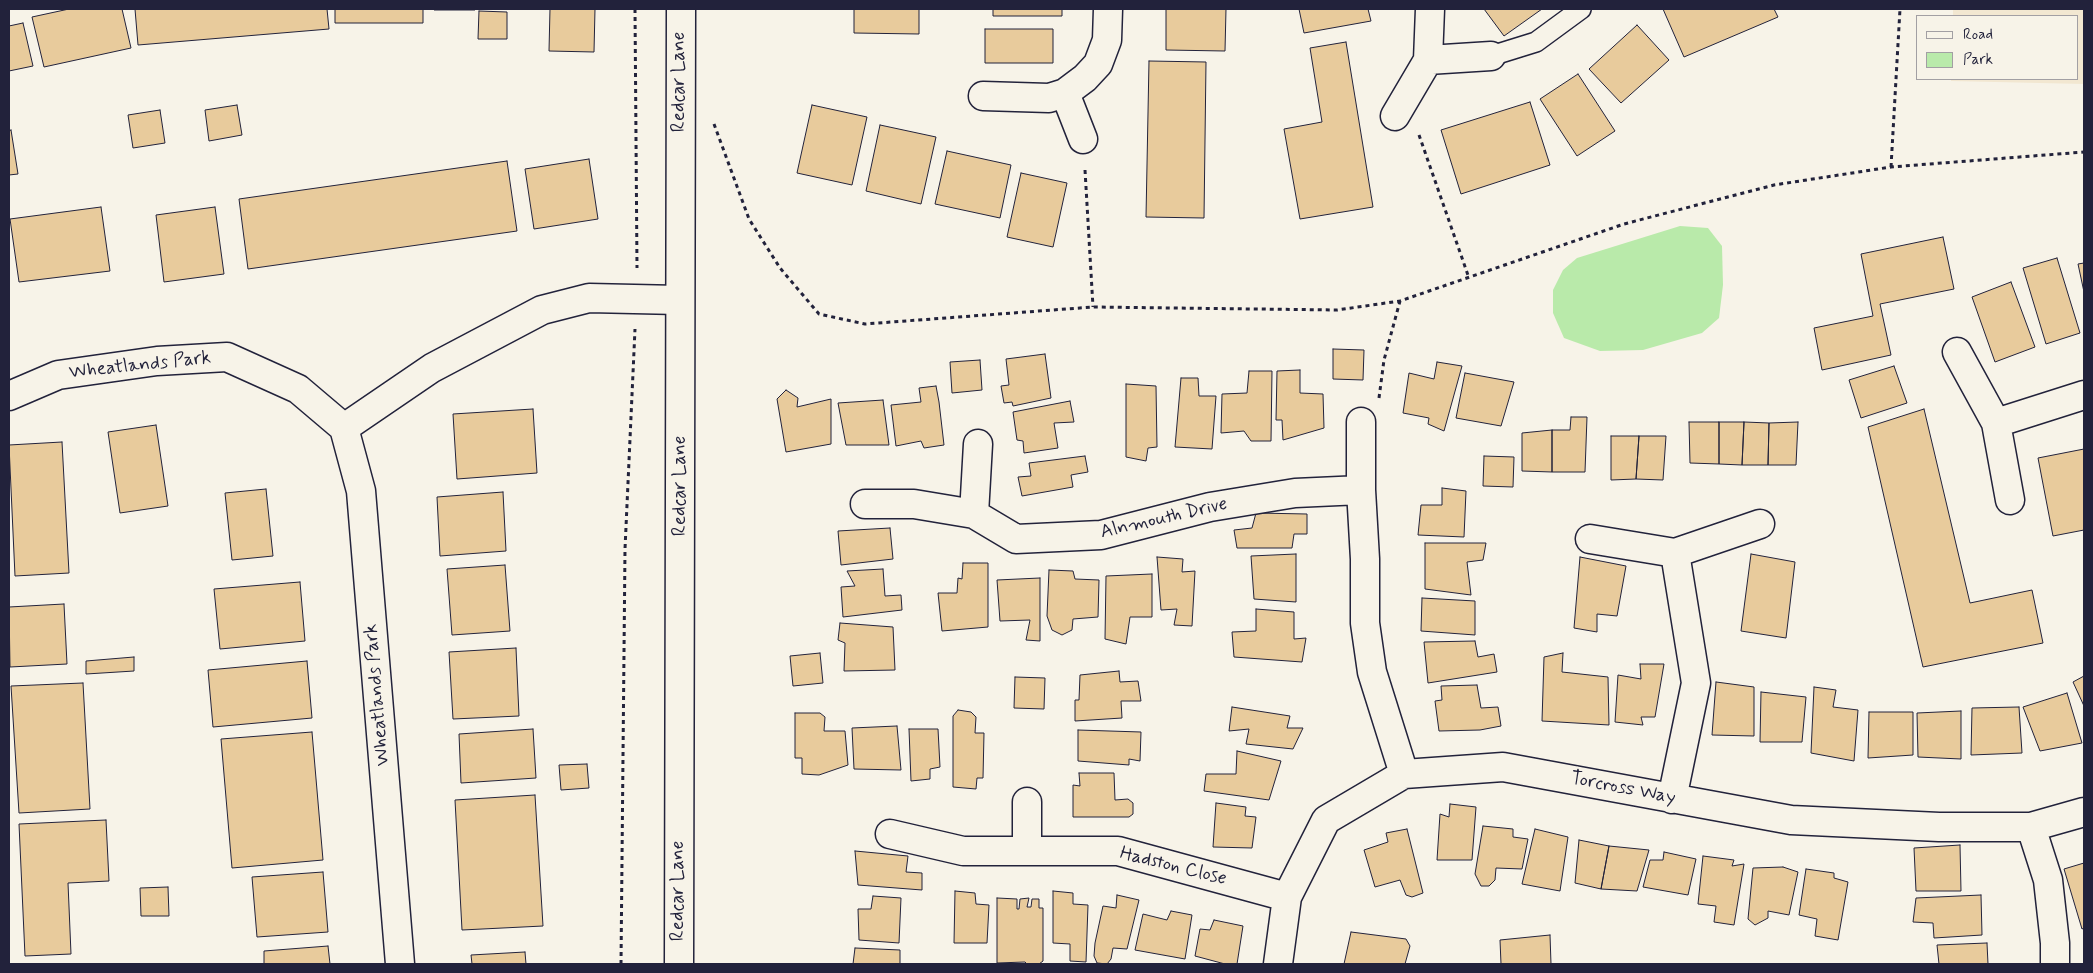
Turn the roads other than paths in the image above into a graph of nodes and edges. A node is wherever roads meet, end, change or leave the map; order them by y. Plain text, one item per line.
1 (681, 9) edge
2 (1108, 9) edge
3 (1430, 9) edge
4 (1581, 9) edge
5 (1491, 56) joint
6 (1428, 60) junction
7 (1065, 93) junction
8 (984, 96) dead end
9 (1401, 106) road end
10 (1083, 139) road end
11 (680, 300) junction
12 (1957, 352) dead end
13 (2084, 395) edge
14 (9, 396) edge
15 (1361, 422) road end
16 (1996, 423) junction
17 (344, 428) junction
18 (978, 444) dead end
19 (1361, 490) junction
20 (2010, 500) dead end
21 (865, 504) dead end
22 (974, 514) junction
23 (1760, 524) dead end
24 (1590, 539) dead end
25 (1675, 553) junction
26 (1404, 774) junction
27 (1672, 799) junction
28 (1027, 802) dead end
29 (2084, 812) edge
30 (2031, 827) junction
31 (890, 834) dead end
32 (1027, 851) junction
33 (1288, 897) junction
34 (400, 964) edge
35 (679, 964) edge
36 (1278, 964) edge
37 (2055, 964) edge

1 - 11 street, Redcar Lane
2 - 7 street
3 - 6 street
4 - 5 lane
5 - 6 street
6 - 9 street
7 - 8 street
7 - 10 street
11 - 17 street
11 - 35 street, Redcar Lane
12 - 16 street
13 - 16 street
14 - 17 street, Wheatlands Park
15 - 19 street
16 - 20 street
17 - 34 street, Wheatlands Park
18 - 22 street
19 - 22 street, Alnmouth Drive
19 - 26 street
21 - 22 street, Alnmouth Drive
23 - 25 street
24 - 25 street
25 - 27 street
26 - 27 street, Torcross Way
26 - 33 street, Torcross Way
27 - 30 street, Torcross Way
28 - 32 street
29 - 30 street, Torcross Way
30 - 37 street
31 - 32 street, Hadston Close
32 - 33 street, Hadston Close
33 - 36 street, Torcross Way

